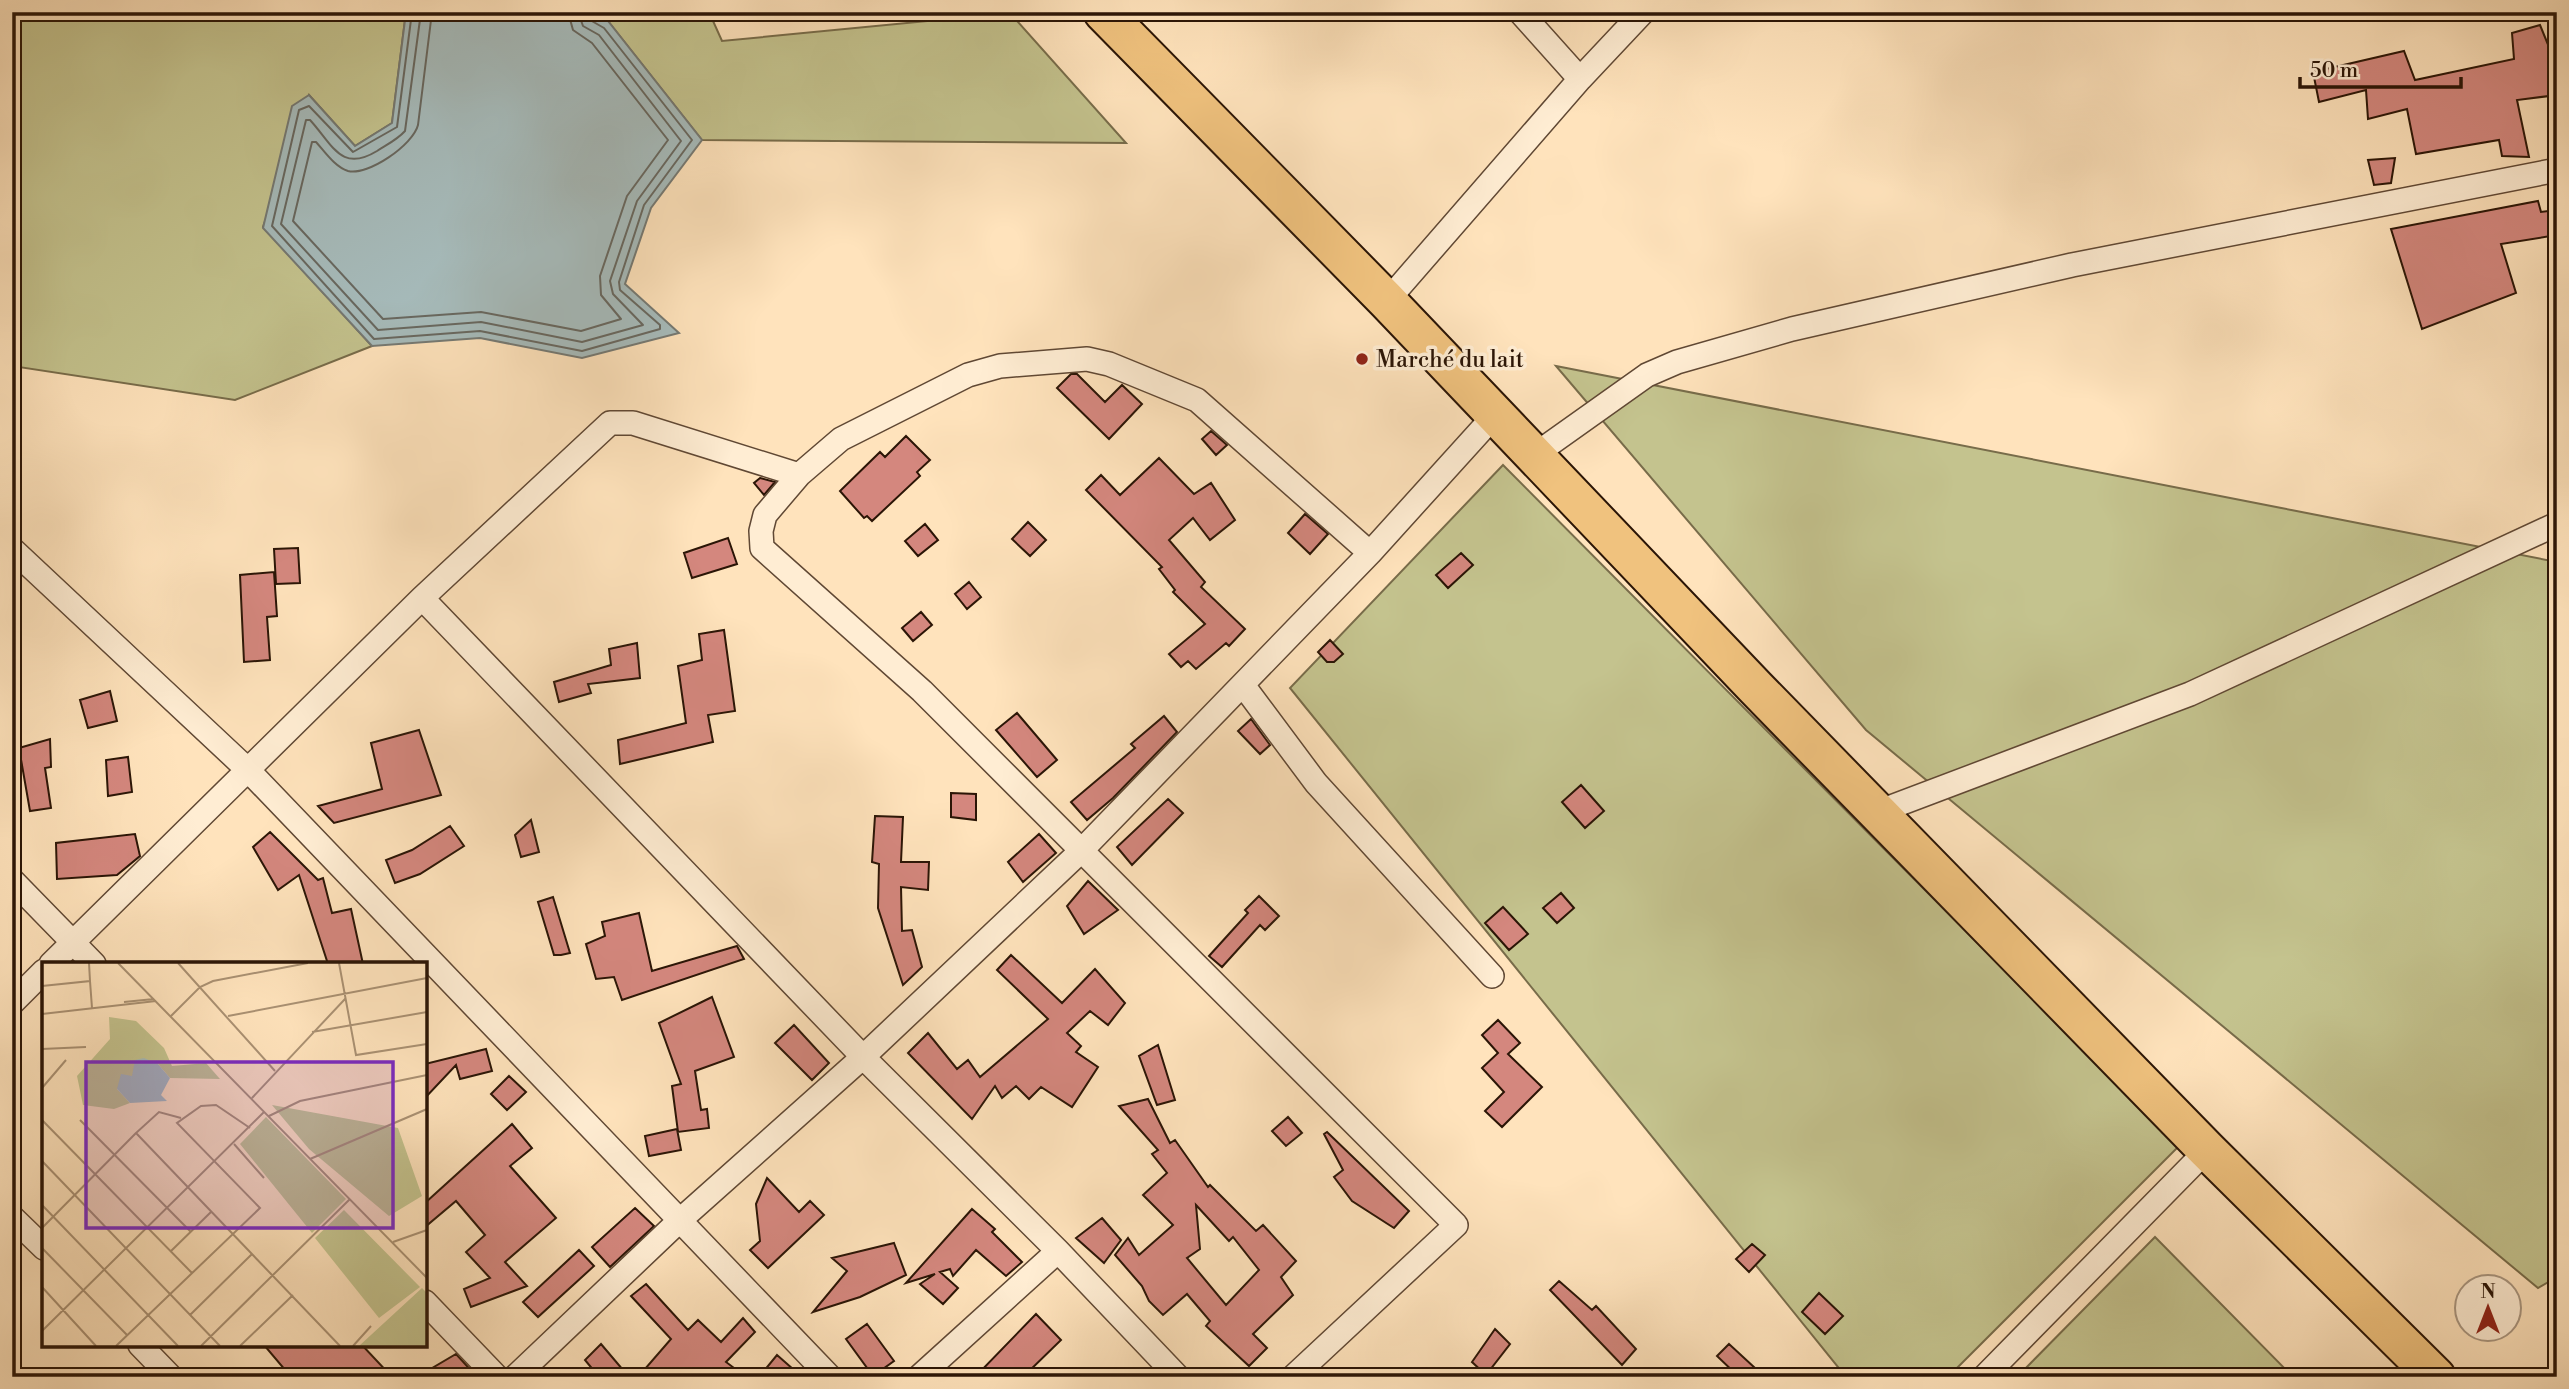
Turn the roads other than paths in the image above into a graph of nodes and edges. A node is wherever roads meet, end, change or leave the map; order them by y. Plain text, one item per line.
1 (1103, 12) edge
2 (1520, 12) edge
3 (1643, 12) edge
4 (1580, 79) junction
5 (2557, 170) edge
6 (1387, 301) junction
7 (1494, 416) junction
8 (1533, 456) junction
9 (799, 475) junction
10 (2557, 524) edge
11 (12, 548) edge
12 (1370, 552) junction
13 (422, 598) junction
14 (1243, 685) junction
15 (248, 770) junction
16 (1878, 812) junction
17 (1081, 851) junction
18 (12, 880) edge
19 (73, 942) junction
20 (53, 962) edge
21 (92, 962) edge
22 (42, 973) edge
23 (1492, 976) dead end
24 (12, 1003) edge
25 (863, 1057) junction
26 (2207, 1150) junction
27 (12, 1217) edge
28 (678, 1222) junction
29 (42, 1246) edge
30 (1058, 1251) junction
31 (427, 1304) edge
32 (142, 1347) edge
33 (171, 1377) edge
34 (497, 1377) edge
35 (515, 1377) edge
36 (830, 1377) edge
37 (919, 1377) edge
38 (1178, 1377) edge
39 (1293, 1377) edge
40 (1984, 1377) edge
41 (2436, 1377) edge

1 - 6 highway
2 - 4 street
3 - 4 street
4 - 6 street
5 - 8 street
6 - 7 highway
7 - 8 highway
7 - 12 street
8 - 16 highway
9 - 12 street
9 - 13 street
9 - 17 street
10 - 16 street
11 - 15 street
12 - 14 street
13 - 15 street
13 - 25 street
14 - 17 street
14 - 23 street
15 - 19 street
15 - 28 street
16 - 26 highway
17 - 25 street
17 - 39 street
18 - 19 street
19 - 20 street
19 - 21 street
22 - 24 street
25 - 28 street
25 - 30 street
26 - 40 street
26 - 41 highway
27 - 29 street
28 - 35 street
28 - 36 street
30 - 37 street
30 - 38 street
31 - 34 street
32 - 33 street

